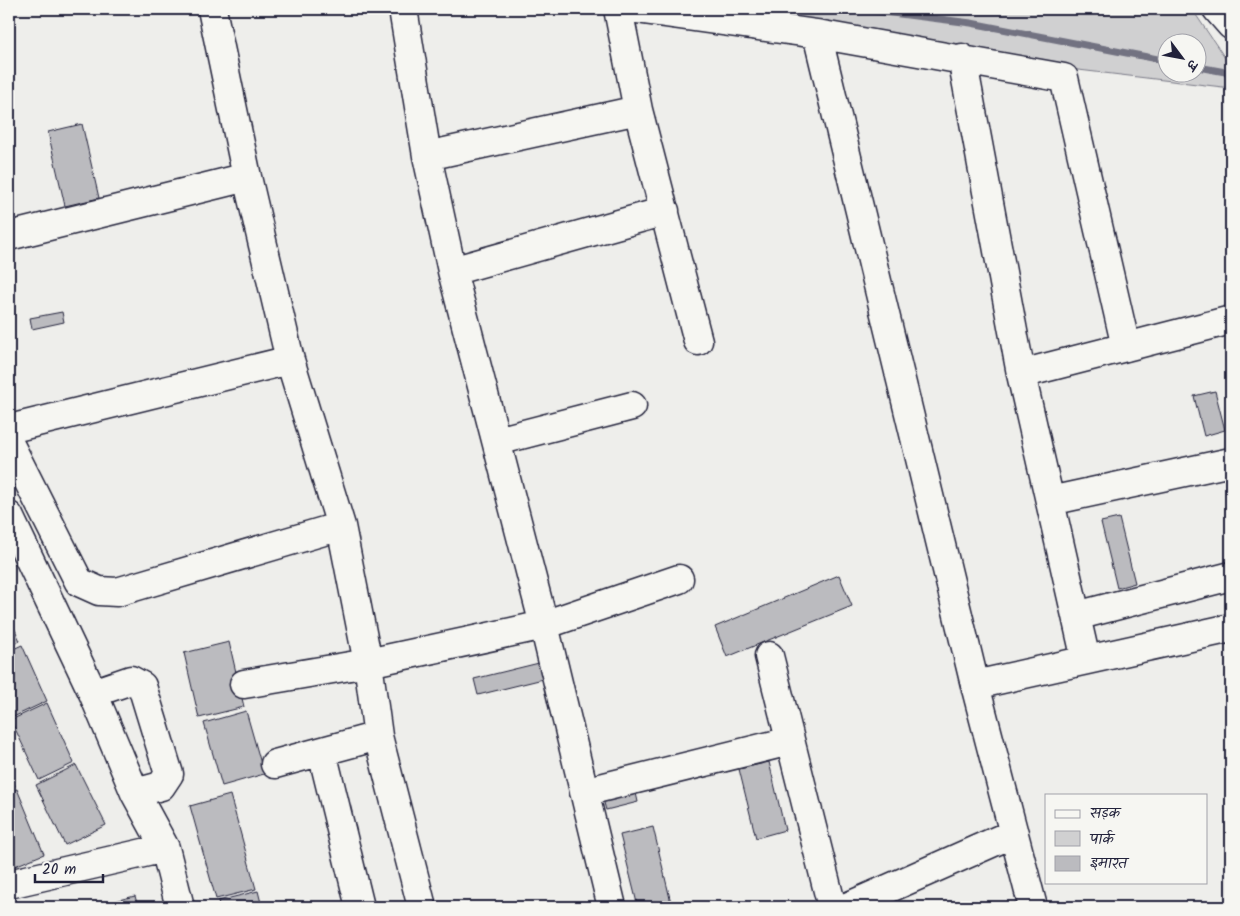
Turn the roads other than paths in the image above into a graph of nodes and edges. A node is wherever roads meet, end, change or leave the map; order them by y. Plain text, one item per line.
1 (212, 9) edge
2 (403, 9) edge
3 (618, 9) edge
4 (636, 9) edge
5 (1217, 9) edge
6 (1231, 26) edge
7 (817, 34) junction
8 (962, 58) junction
9 (638, 110) junction
10 (427, 156) junction
11 (247, 178) junction
12 (665, 211) junction
13 (9, 236) edge
14 (452, 271) junction
15 (1231, 320) edge
16 (698, 342) dead end
17 (1126, 347) junction
18 (290, 360) junction
19 (1021, 374) junction
20 (632, 406) dead end
21 (9, 429) edge
22 (497, 441) junction
23 (9, 443) edge
24 (1231, 462) edge
25 (1050, 501) junction
26 (9, 516) edge
27 (341, 526) junction
28 (1231, 576) edge
29 (679, 579) dead end
30 (1076, 616) junction
31 (544, 625) junction
32 (1231, 628) edge
33 (769, 656) dead end
34 (1086, 660) junction
35 (368, 663) junction
36 (244, 684) dead end
37 (975, 685) junction
38 (93, 693) junction
39 (378, 736) junction
40 (790, 741) junction
41 (322, 752) junction
42 (275, 764) dead end
43 (584, 792) junction
44 (135, 793) junction
45 (1014, 833) junction
46 (165, 848) junction
47 (9, 884) edge
48 (180, 907) edge
49 (360, 907) edge
50 (422, 907) edge
51 (612, 907) edge
52 (832, 907) edge
53 (847, 907) edge
54 (1033, 907) edge

1 - 11 street
2 - 10 street
3 - 9 street
4 - 7 street
5 - 6 street
7 - 8 street
7 - 37 street
8 - 17 street
8 - 19 street
9 - 10 street
9 - 12 street
10 - 14 street
11 - 13 street
11 - 18 street
12 - 14 street
12 - 16 street
14 - 22 street
15 - 17 street
17 - 19 street
18 - 21 street
18 - 27 street
19 - 25 street
20 - 22 street
22 - 31 street
23 - 27 street
24 - 25 street
25 - 30 street
26 - 38 street
27 - 35 street
28 - 30 street
29 - 31 street
30 - 34 street
31 - 35 street
31 - 43 street
32 - 34 street
33 - 40 street
34 - 37 street
35 - 36 street
35 - 39 street
37 - 45 street
38 - 44 street
38 - 44 street
39 - 41 street
39 - 50 street
40 - 43 street
40 - 52 street
41 - 42 street
41 - 49 street
43 - 51 street
44 - 46 street
45 - 53 street
45 - 54 street
46 - 47 street
46 - 48 street

